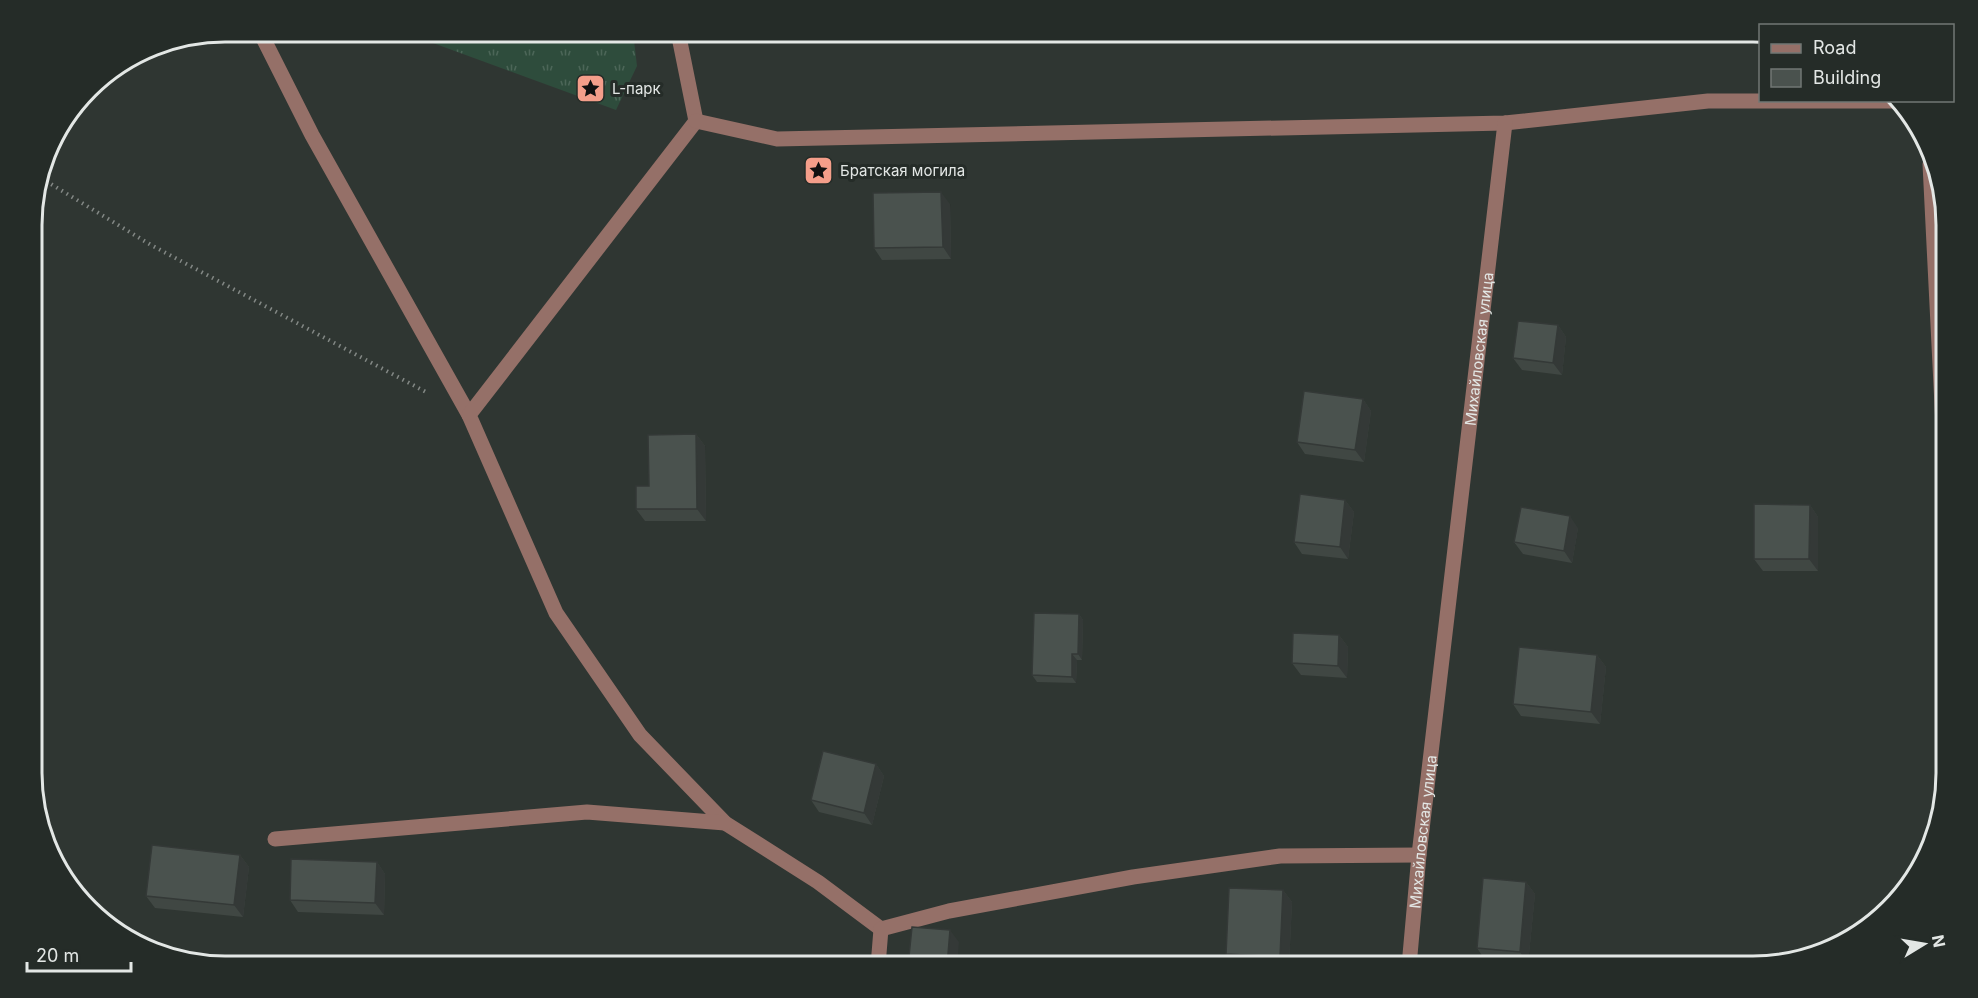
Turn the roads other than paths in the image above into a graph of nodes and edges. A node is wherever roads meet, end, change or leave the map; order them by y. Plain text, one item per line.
1 (265, 42) edge
2 (680, 42) edge
3 (1759, 101) edge
4 (696, 121) junction
5 (1505, 123) junction
6 (1931, 183) edge
7 (1936, 285) edge
8 (469, 415) junction
9 (725, 823) junction
10 (275, 839) dead end
11 (1419, 855) junction
12 (881, 929) junction
13 (880, 956) edge
14 (1409, 956) edge

1 - 8 street
2 - 4 street
3 - 5 street
4 - 5 street
4 - 8 street
5 - 11 street, Михайловская улица
6 - 7 street
8 - 9 street
9 - 10 street
9 - 12 street
11 - 12 street
11 - 14 street, Михайловская улица
12 - 13 street

